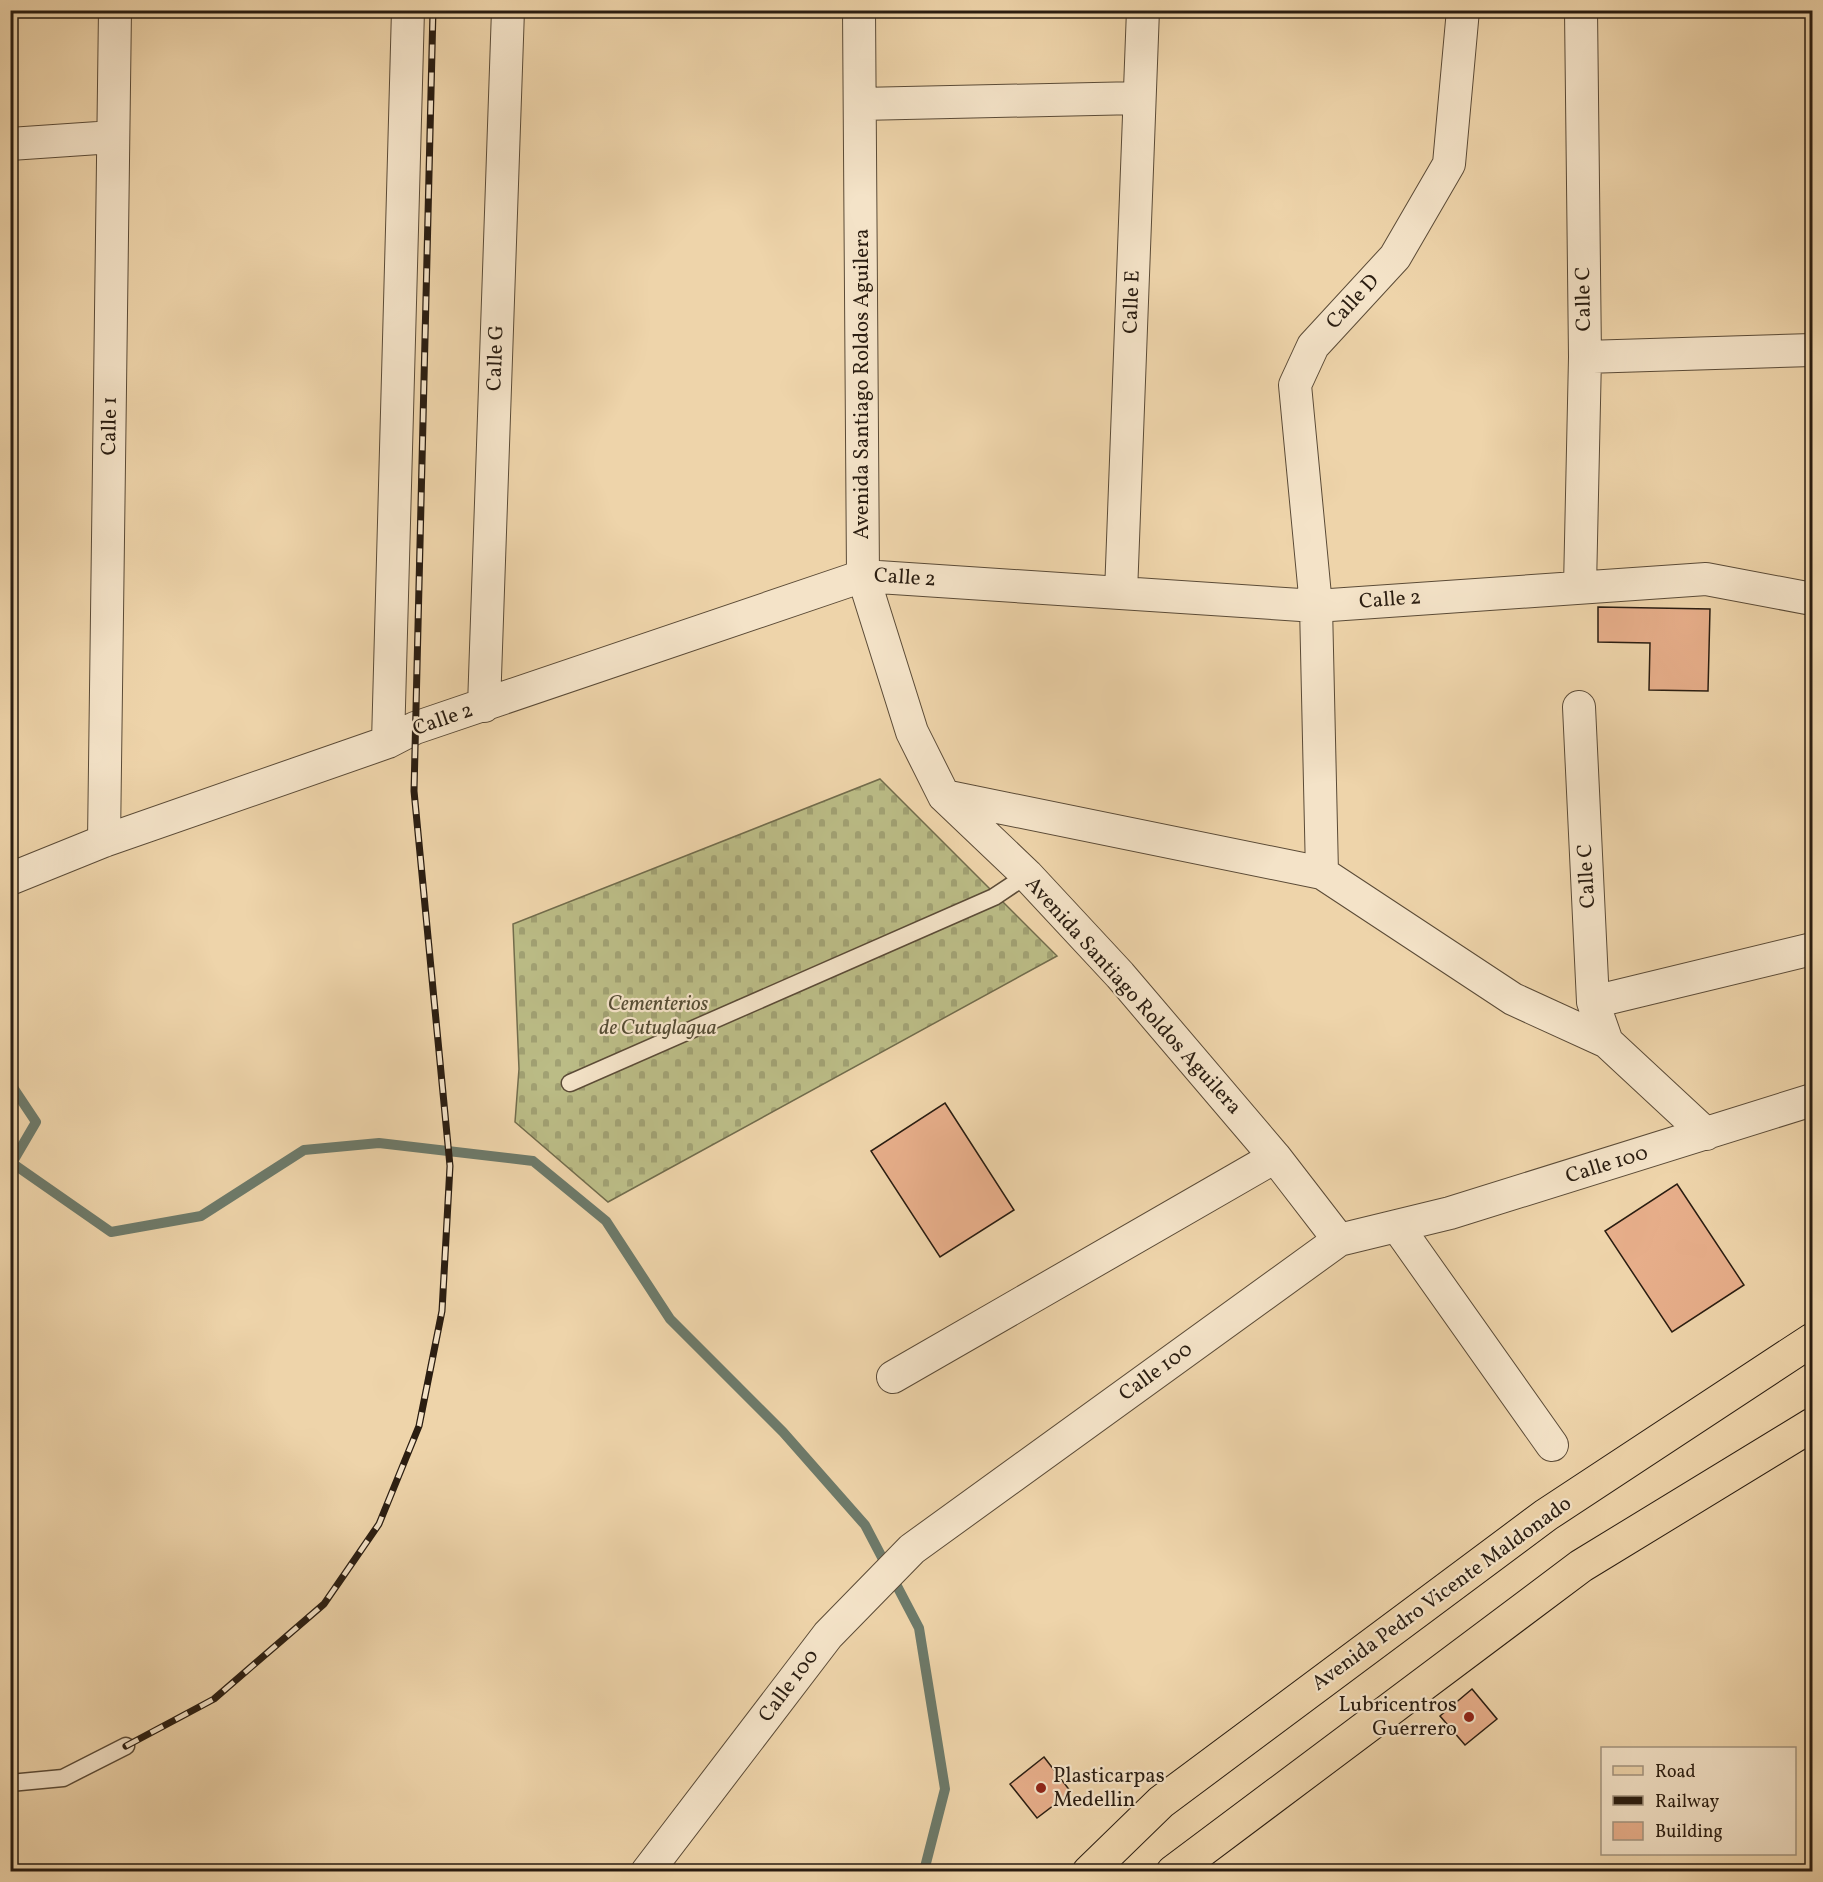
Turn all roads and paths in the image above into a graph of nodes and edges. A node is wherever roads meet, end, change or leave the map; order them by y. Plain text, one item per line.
1 (115, 10) edge
2 (408, 10) edge
3 (508, 10) edge
4 (859, 10) edge
5 (1143, 10) edge
6 (1463, 10) edge
7 (1581, 10) edge
8 (1139, 98) junction
9 (860, 104) junction
10 (113, 137) junction
11 (10, 144) edge
12 (1812, 350) edge
13 (1585, 357) junction
14 (863, 576) junction
15 (1580, 587) junction
16 (1121, 593) junction
17 (1812, 599) edge
18 (1316, 606) junction
19 (484, 706) junction
20 (1579, 707) dead end
21 (388, 742) junction
22 (944, 796) junction
23 (104, 841) junction
24 (1322, 873) junction
25 (1027, 875) junction
26 (10, 879) edge
27 (1812, 949) edge
28 (1593, 1002) junction
29 (1608, 1042) junction
30 (570, 1083) dead end
31 (1812, 1100) edge
32 (1706, 1134) junction
33 (1275, 1157) junction
34 (1397, 1226) junction
35 (1339, 1240) junction
36 (1812, 1340) edge
37 (893, 1377) dead end
38 (1812, 1425) edge
39 (1552, 1445) dead end
40 (126, 1746) dead end
41 (10, 1783) edge
42 (647, 1872) edge
43 (1089, 1872) edge
44 (1173, 1872) edge

1 - 10 street, Calle 1
2 - 21 street
3 - 19 street, Calle G
4 - 9 street, Avenida Santiago Roldos Aguilera
5 - 8 street, Calle E
6 - 18 street, Calle D
7 - 13 street, Calle C
8 - 9 street
8 - 16 street, Calle E
9 - 14 street, Avenida Santiago Roldos Aguilera
10 - 11 street
10 - 23 street, Calle 1
12 - 13 street
13 - 15 street, Calle C
14 - 16 street, Calle 2
14 - 19 street, Calle 2
14 - 22 street, Avenida Santiago Roldos Aguilera
15 - 17 street, Calle 2
15 - 18 street, Calle 2
16 - 18 street, Calle 2
18 - 24 street, Calle D
19 - 21 street, Calle 2
20 - 28 street, Calle C
21 - 23 street, Calle 2
22 - 24 street
22 - 25 street, Avenida Santiago Roldos Aguilera
23 - 26 street, Calle 2
24 - 29 street
25 - 30 lane
25 - 33 street, Avenida Santiago Roldos Aguilera
27 - 28 street
28 - 29 street, Calle C
29 - 32 street
31 - 32 street, Calle 100
32 - 34 street, Calle 100
33 - 35 street, Avenida Santiago Roldos Aguilera
33 - 37 street
34 - 35 street, Calle 100
34 - 39 street
35 - 42 street, Calle 100
36 - 43 main road, Avenida Pedro Vicente Maldonado
38 - 44 main road
40 - 41 lane

